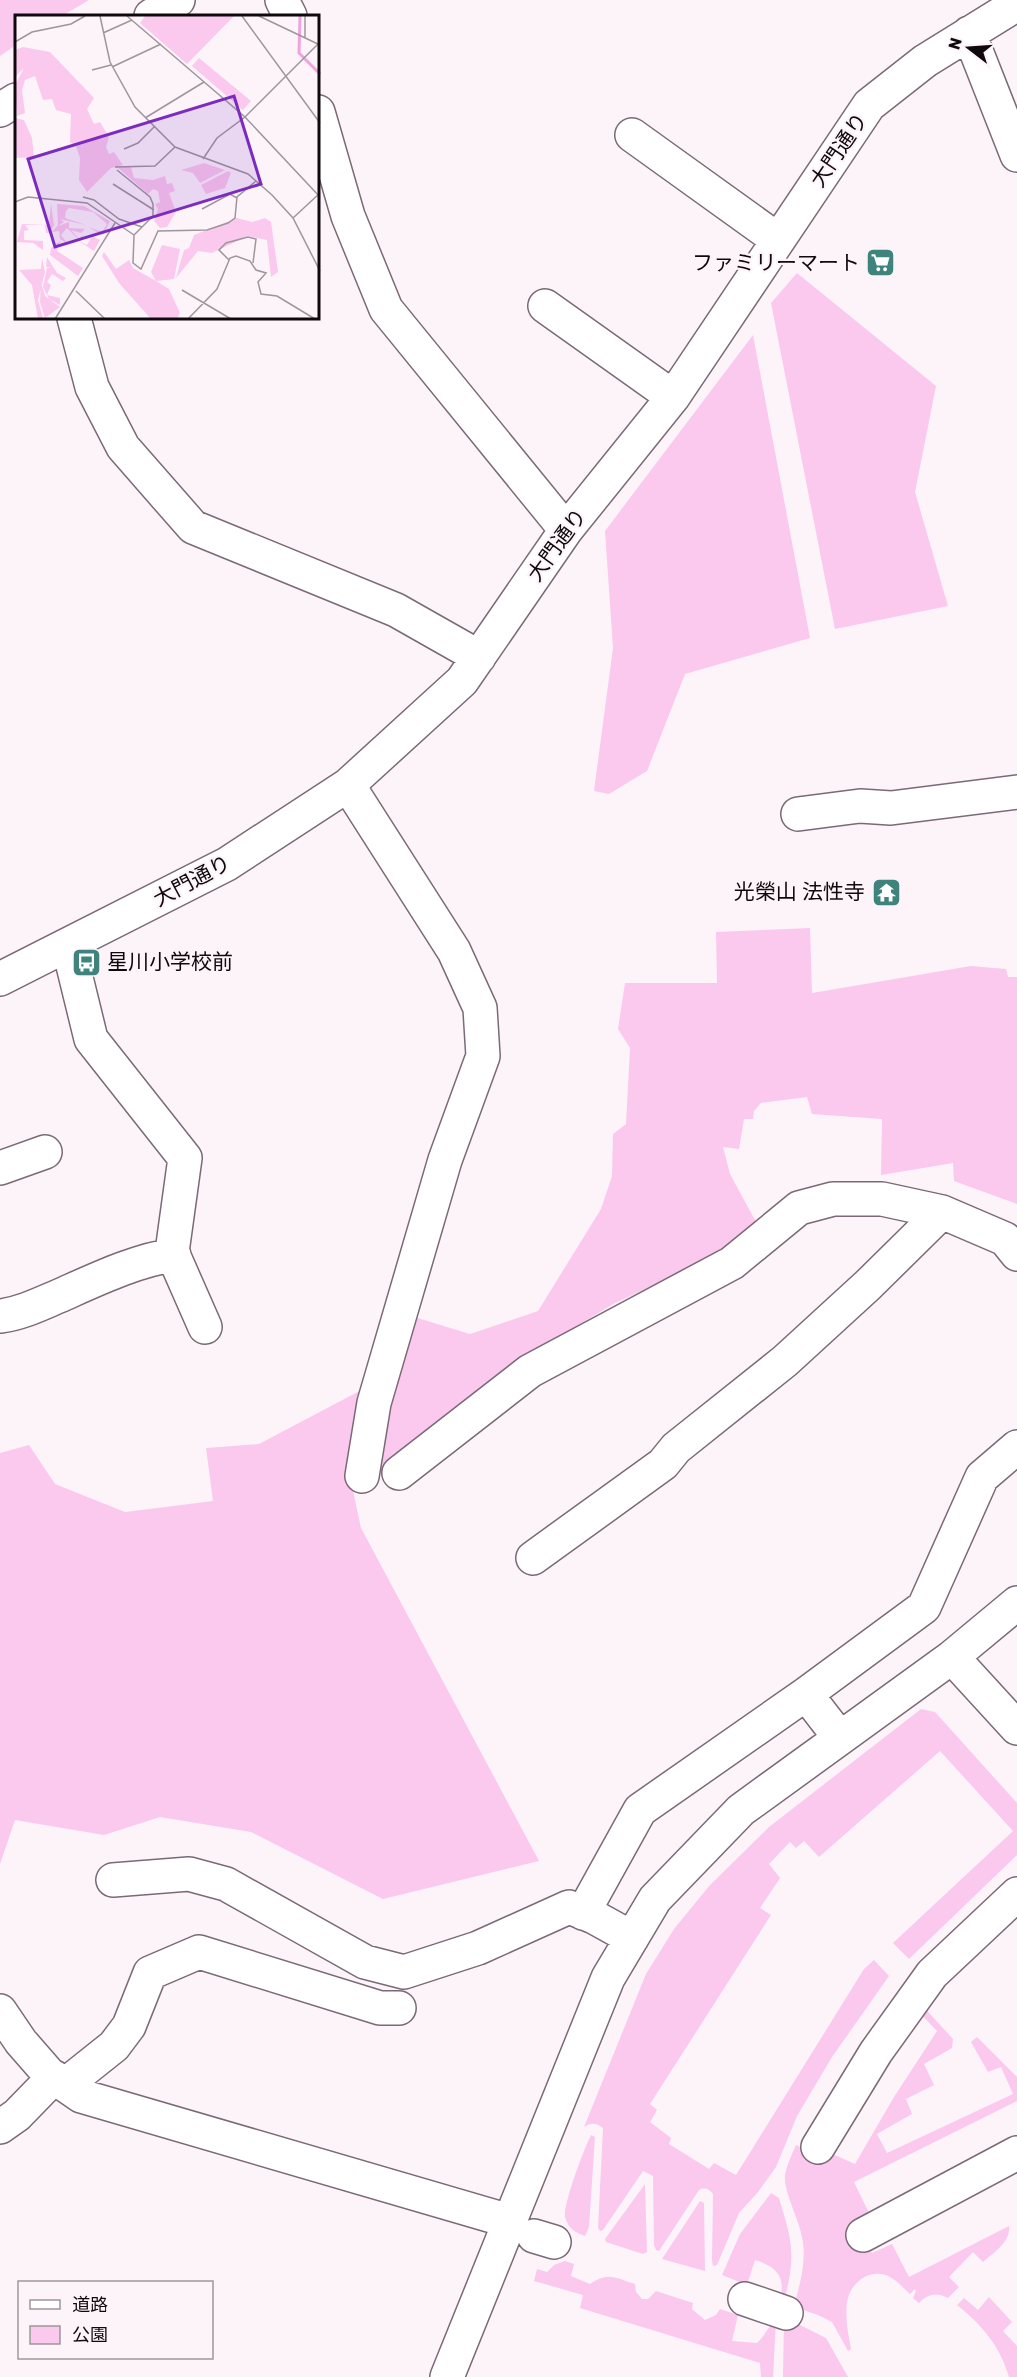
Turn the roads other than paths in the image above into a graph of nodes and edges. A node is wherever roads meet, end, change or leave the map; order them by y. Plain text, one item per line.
1 (178, 0) edge
2 (282, 0) edge
3 (1017, 3) edge
4 (153, 15) edge
5 (290, 15) edge
6 (969, 33) junction
7 (15, 101) edge
8 (0, 110) edge
9 (320, 119) edge
10 (632, 135) dead end
11 (1017, 155) edge
12 (778, 240) junction
13 (545, 306) dead end
14 (75, 320) edge
15 (673, 398) junction
16 (566, 530) junction
17 (479, 657) junction
18 (348, 785) junction
19 (1017, 792) edge
20 (798, 814) dead end
21 (68, 945) junction
22 (0, 979) edge
23 (45, 1152) dead end
24 (0, 1168) edge
25 (942, 1212) junction
26 (1017, 1254) edge
27 (174, 1255) junction
28 (0, 1316) edge
29 (205, 1327) dead end
30 (1017, 1447) edge
31 (399, 1473) dead end
32 (362, 1476) dead end
33 (533, 1558) dead end
34 (1017, 1603) edge
35 (952, 1657) junction
36 (806, 1694) junction
37 (1017, 1728) edge
38 (840, 1738) junction
39 (113, 1880) dead end
40 (1017, 1894) edge
41 (583, 1913) junction
42 (632, 1938) junction
43 (399, 2008) dead end
44 (0, 2011) edge
45 (59, 2081) junction
46 (0, 2127) edge
47 (818, 2147) dead end
48 (1017, 2153) edge
49 (532, 2233) junction
50 (863, 2235) dead end
51 (745, 2299) dead end
52 (786, 2313) dead end
53 (447, 2377) edge

1 - 4 street
2 - 5 street
3 - 6 street, 大門通り
6 - 11 street
6 - 12 street, 大門通り
7 - 8 street
9 - 16 street
10 - 12 street
12 - 15 street, 大門通り
13 - 15 street
14 - 17 street
15 - 16 street, 大門通り
16 - 17 street, 大門通り
17 - 18 street, 大門通り
18 - 21 street, 大門通り
18 - 32 street
19 - 20 street
21 - 22 street, 大門通り
21 - 27 street
23 - 24 street
25 - 26 street
25 - 31 street
25 - 33 street
27 - 28 street
27 - 29 street
30 - 36 street
34 - 35 street
35 - 37 street
35 - 38 street
36 - 38 street
36 - 41 street
38 - 42 street
39 - 41 street
40 - 47 street
41 - 42 street
42 - 49 street
43 - 45 street
44 - 45 street
45 - 46 street
45 - 49 street
48 - 50 street
49 - 53 street
51 - 52 street

